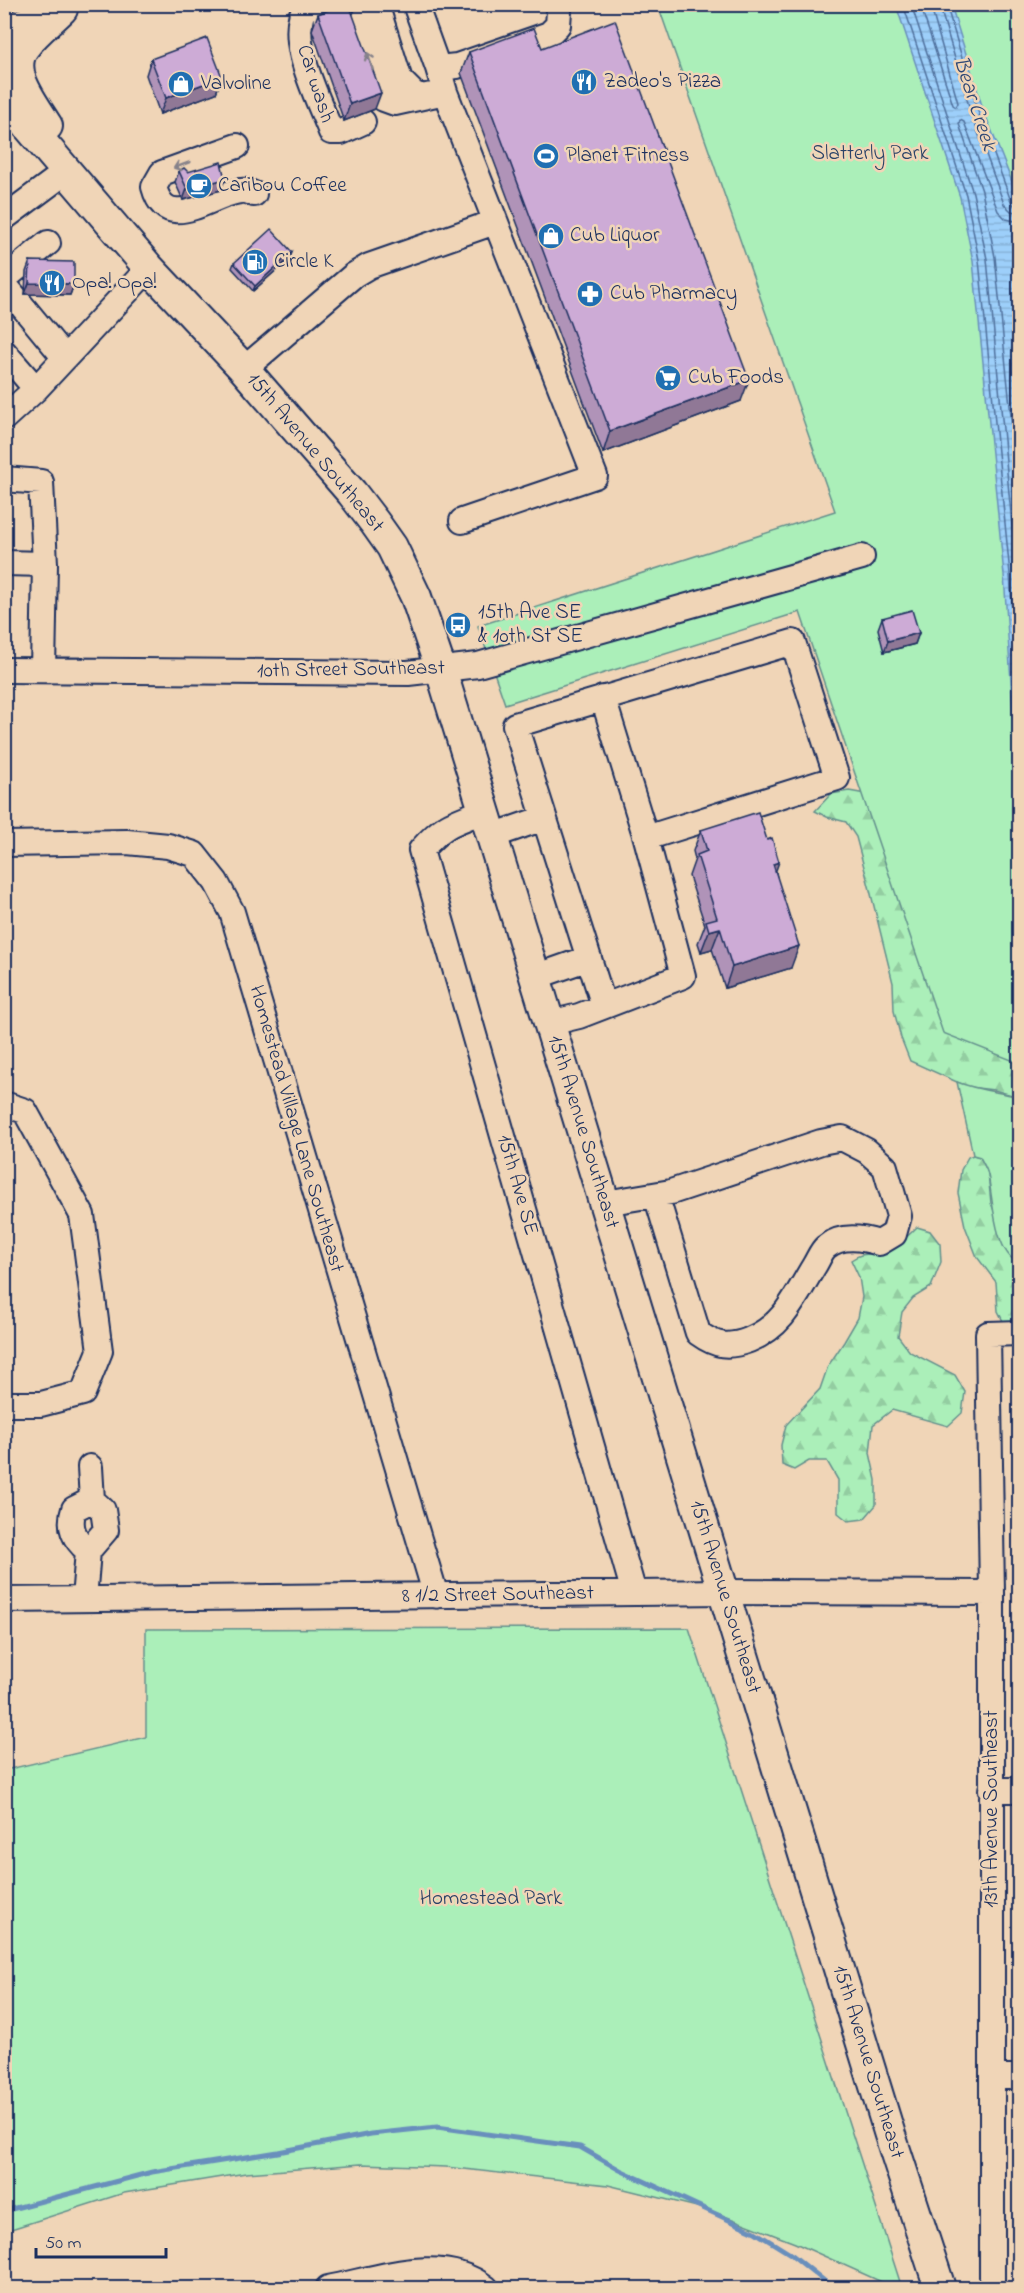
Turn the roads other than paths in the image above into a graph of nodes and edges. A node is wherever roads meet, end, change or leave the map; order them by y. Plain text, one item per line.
1 (307, 4) edge
2 (415, 4) edge
3 (556, 4) edge
4 (69, 7) edge
5 (377, 9) edge
6 (4, 30) edge
7 (438, 68) junction
8 (445, 92) junction
9 (421, 97) junction
10 (4, 98) edge
11 (237, 146) dead end
12 (67, 171) junction
13 (254, 194) dead end
14 (93, 203) junction
15 (4, 218) edge
16 (495, 222) junction
17 (48, 243) dead end
18 (150, 268) junction
19 (4, 279) edge
20 (4, 285) edge
21 (4, 352) edge
22 (65, 358) junction
23 (244, 369) junction
24 (36, 389) junction
25 (4, 418) edge
26 (4, 479) edge
27 (462, 522) dead end
28 (862, 557) dead end
29 (4, 563) edge
30 (45, 564) junction
31 (4, 670) edge
32 (43, 670) junction
33 (441, 670) junction
34 (603, 698) junction
35 (544, 818) junction
36 (488, 824) junction
37 (645, 838) junction
38 (4, 844) edge
39 (589, 958) junction
40 (535, 976) junction
41 (604, 1006) junction
42 (550, 1023) junction
43 (4, 1104) edge
44 (656, 1195) junction
45 (605, 1203) junction
46 (1020, 1333) edge
47 (4, 1404) edge
48 (90, 1467) dead end
49 (725, 1592) junction
50 (634, 1593) junction
51 (993, 1593) junction
52 (436, 1596) junction
53 (84, 1599) junction
54 (4, 1600) edge
55 (991, 1790) junction
56 (1020, 1791) edge
57 (993, 2077) junction
58 (1020, 2077) edge
59 (992, 2285) dead end
60 (328, 2289) edge
61 (486, 2289) edge
62 (940, 2289) edge

1 - 9 street, Car wash
2 - 7 street
3 - 7 street
4 - 6 main road
4 - 14 main road
9 -> 5 street, Car wash
7 - 8 street
8 - 9 street, Car wash
8 - 16 street
10 - 12 main road, 15th Avenue Southeast
11 -> 13 street
12 - 14 main road, 15th Avenue Southeast
12 - 15 street
14 - 18 main road, 15th Avenue Southeast
16 - 23 street
16 - 27 street
17 - 19 street
18 - 22 street
18 - 23 main road, 15th Avenue Southeast
20 - 22 street
21 - 24 street
22 - 24 street
23 - 33 main road, 15th Avenue Southeast
24 - 25 street
26 - 30 street
28 - 33 street, 10th Street Southeast
29 - 30 street
30 - 32 street
31 - 32 street, 10th Street Southeast
32 - 33 street, 10th Street Southeast
33 - 36 main road, 15th Avenue Southeast
34 - 35 street
34 - 37 street
34 - 37 street
35 - 36 street
35 - 39 street
36 - 40 main road, 15th Avenue Southeast
36 - 50 street, 15th Ave SE
37 - 41 street
38 - 52 street, Homestead Village Lane Southeast
39 - 40 street
39 - 41 street
40 - 42 main road, 15th Avenue Southeast
41 - 42 street
42 - 45 main road, 15th Avenue Southeast
43 - 47 street
44 - 44 street
44 - 45 street
45 - 49 main road, 15th Avenue Southeast
46 - 51 street, 13th Avenue Southeast
48 - 53 street
49 - 50 street, 8 1/2 Street Southeast
49 - 51 street, 8 1/2 Street Southeast
49 - 62 main road, 15th Avenue Southeast
50 - 52 street, 8 1/2 Street Southeast
51 - 55 street, 13th Avenue Southeast
52 - 53 street, 8 1/2 Street Southeast
53 - 54 street, 8 1/2 Street Southeast
55 - 56 street
55 - 57 street, 13th Avenue Southeast
57 - 58 street
57 - 59 street, 13th Avenue Southeast
60 - 61 street

